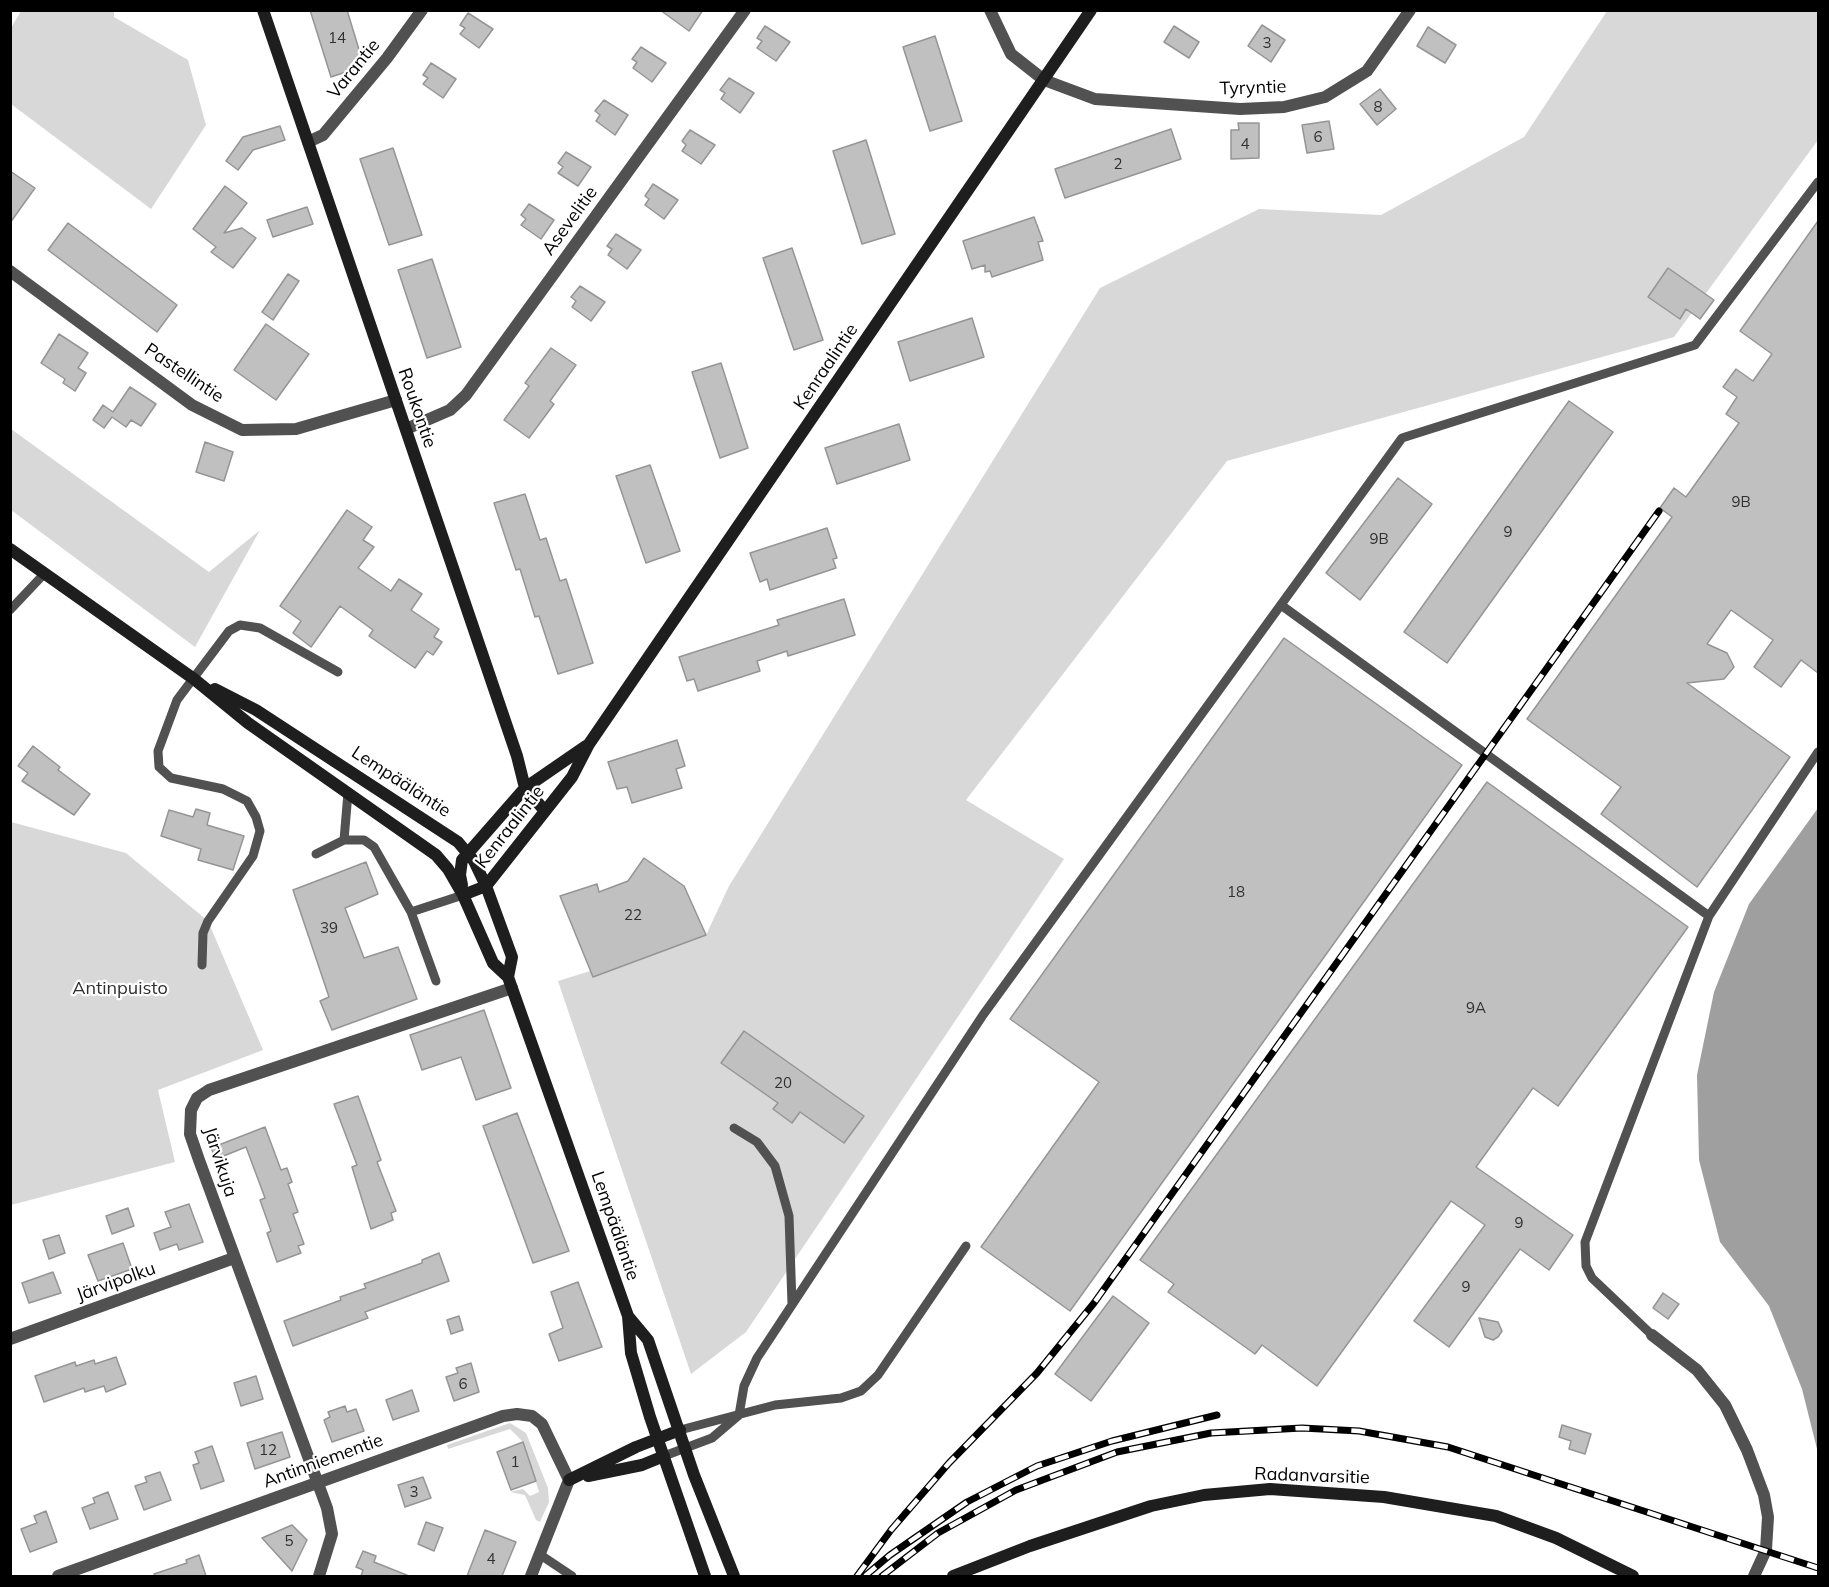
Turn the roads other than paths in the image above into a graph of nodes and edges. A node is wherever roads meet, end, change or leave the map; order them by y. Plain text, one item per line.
1 (263, 10) edge
2 (422, 10) edge
3 (745, 10) edge
4 (990, 10) edge
5 (1092, 10) edge
6 (1410, 10) edge
7 (1044, 80) junction
8 (308, 142) junction
9 (1818, 182) edge
10 (10, 271) edge
11 (396, 400) junction
12 (406, 429) junction
13 (10, 549) edge
14 (44, 574) junction
15 (1281, 605) junction
16 (10, 610) edge
17 (338, 672) dead end
18 (194, 679) junction
19 (589, 744) junction
20 (1818, 752) edge
21 (525, 788) junction
22 (348, 793) junction
23 (545, 811) junction
24 (344, 840) junction
25 (468, 852) junction
26 (316, 854) dead end
27 (486, 886) junction
28 (463, 895) junction
29 (411, 912) junction
30 (1709, 916) junction
31 (202, 965) dead end
32 (436, 981) dead end
33 (510, 983) junction
34 (734, 1128) dead end
35 (966, 1246) dead end
36 (234, 1258) junction
37 (792, 1304) junction
38 (628, 1316) junction
39 (1652, 1335) joint
40 (10, 1339) edge
41 (739, 1415) junction
42 (680, 1430) junction
43 (657, 1438) junction
44 (686, 1448) junction
45 (664, 1456) junction
46 (569, 1480) junction
47 (317, 1482) junction
48 (539, 1554) junction
49 (58, 1576) edge
50 (319, 1576) edge
51 (531, 1576) edge
52 (572, 1576) edge
53 (705, 1576) edge
54 (734, 1576) edge
55 (953, 1576) edge
56 (1633, 1576) edge
57 (1754, 1576) edge

1 - 8 street, Roukontie
2 - 8 street, Varantie
3 - 12 street, Asevelitie
4 - 7 street, Tyryntie
5 - 7 street, Kenraalintie
6 - 7 street, Tyryntie
7 - 19 street, Kenraalintie
8 - 11 street, Roukontie
9 - 15 lane
10 - 11 street, Pastellintie
11 - 12 street, Roukontie
12 - 21 street, Roukontie
13 - 14 street, Lempääläntie
14 - 16 lane
14 - 18 street, Lempääläntie
15 - 30 lane
15 - 37 lane
17 - 18 lane
18 - 22 street, Lempääläntie
18 - 25 street, Lempääläntie
18 - 31 lane
19 - 21 street, Kenraalintie
19 - 23 street, Kenraalintie
20 - 30 lane
21 - 23 street, Roukontie
21 - 25 street, Kenraalintie
22 - 24 lane
22 - 28 street, Lempääläntie
23 - 27 street, Kenraalintie
24 - 26 lane
24 - 29 lane
25 - 27 street, Lempääläntie
25 - 28 street, Kenraalintie
27 - 28 street, Kenraalintie
27 - 33 street, Lempääläntie
28 - 29 lane
28 - 33 street, Lempääläntie
29 - 32 lane
30 - 39 lane
33 - 36 street, Järvikuja
33 - 38 street, Lempääläntie
34 - 37 lane
35 - 41 lane
36 - 40 street, Järvipolku
36 - 47 street, Järvikuja
37 - 41 lane
38 - 42 street, Lempääläntie
38 - 43 street, Lempääläntie
39 - 57 street
41 - 42 lane
41 - 44 lane
42 - 43 street
42 - 44 street, Lempääläntie
43 - 45 street, Lempääläntie
43 - 46 street
44 - 45 lane
44 - 54 street, Lempääläntie
45 - 46 street
45 - 53 street, Lempääläntie
46 - 47 street, Antinniementie
46 - 48 street
47 - 49 street, Antinniementie
47 - 50 street, Järvikuja
48 - 51 street
48 - 52 lane
55 - 56 street, Radanvarsitie

